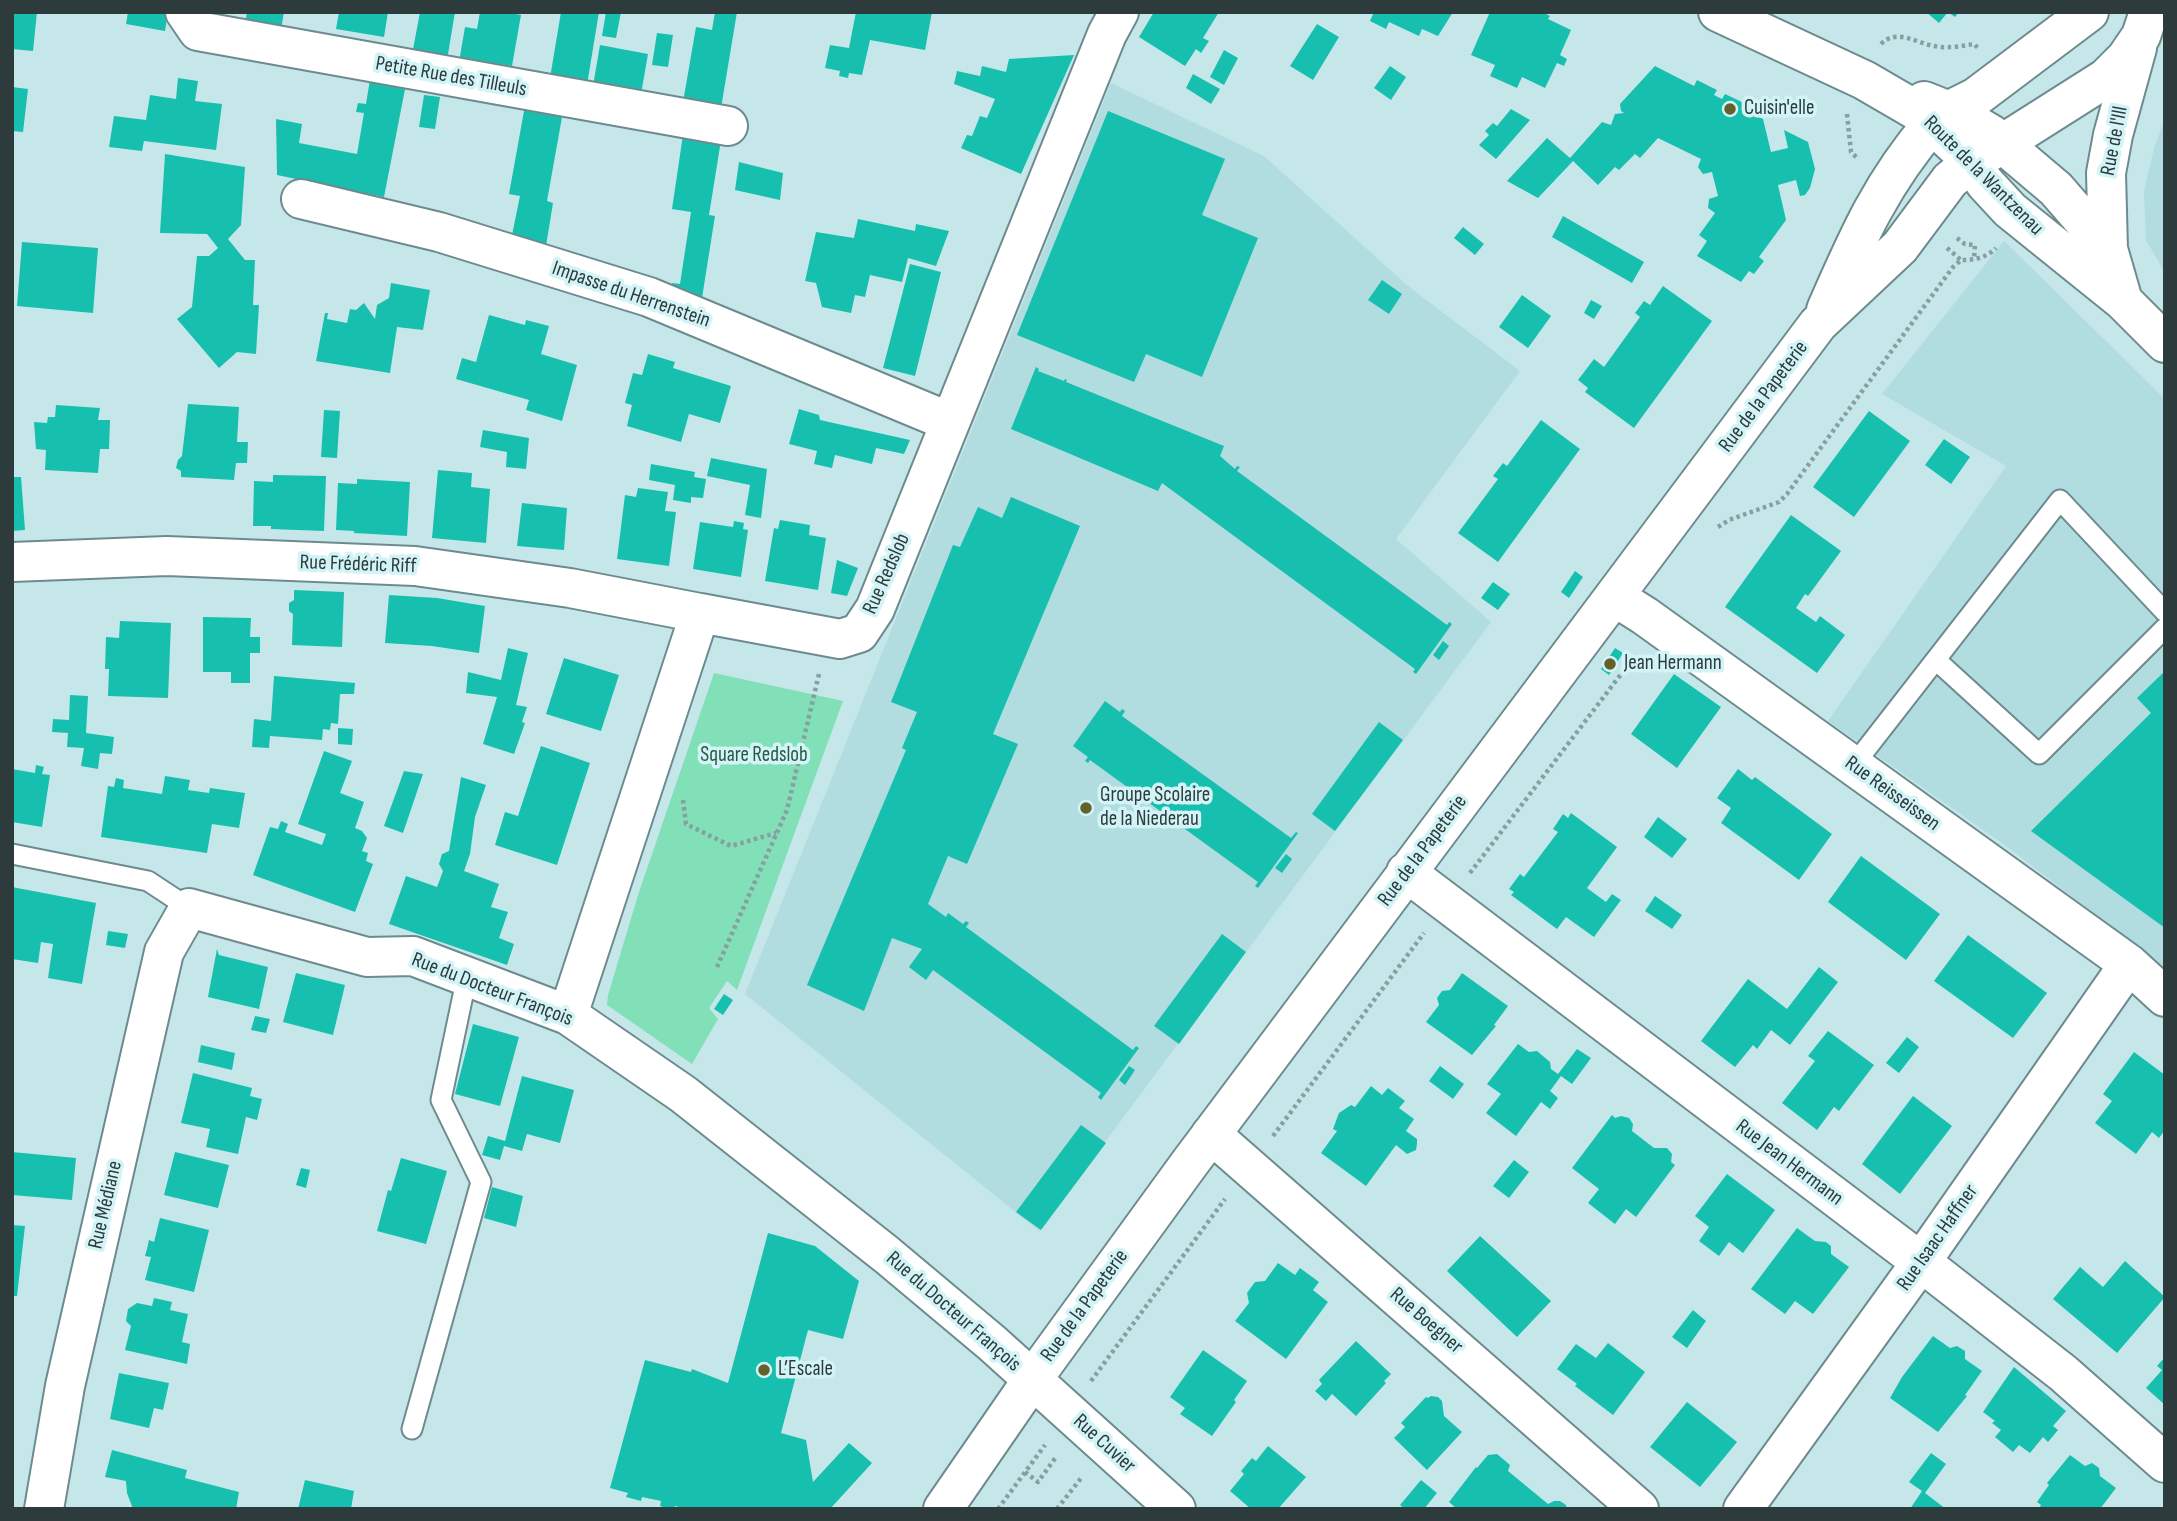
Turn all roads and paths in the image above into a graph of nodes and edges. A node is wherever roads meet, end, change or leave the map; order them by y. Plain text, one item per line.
1 (185, 12) edge
2 (1119, 12) edge
3 (1718, 12) edge
4 (2089, 12) edge
5 (2145, 24) edge
6 (1872, 84) junction
7 (728, 126) dead end
8 (1965, 137) junction
9 (1900, 164) junction
10 (301, 200) dead end
11 (2016, 216) junction
12 (2108, 249) junction
13 (2123, 301) junction
14 (1818, 324) junction
15 (2165, 343) edge
16 (950, 422) junction
17 (1713, 534) dead end
18 (12, 562) edge
19 (1615, 597) junction
20 (2165, 612) edge
21 (700, 613) junction
22 (1656, 626) junction
23 (2165, 628) edge
24 (828, 636) junction
25 (1936, 660) junction
26 (1853, 766) junction
27 (683, 799) dead end
28 (776, 833) junction
29 (12, 854) edge
30 (1406, 872) junction
31 (1447, 903) junction
32 (189, 908) junction
33 (2129, 964) junction
34 (718, 967) dead end
35 (467, 976) junction
36 (2165, 997) edge
37 (568, 1015) junction
38 (1212, 1134) junction
39 (1249, 1167) junction
40 (1921, 1262) junction
41 (1032, 1380) junction
42 (1068, 1412) junction
43 (412, 1429) dead end
44 (2165, 1463) edge
45 (1084, 1473) dead end
46 (44, 1509) edge
47 (943, 1509) edge
48 (998, 1509) edge
49 (1057, 1509) edge
50 (1176, 1509) edge
51 (1640, 1509) edge
52 (1743, 1509) edge

1 - 7 street, Petite Rue des Tilleuls
2 - 16 street, Rue Redslob
3 - 6 street, Route de la Wantzenau
4 - 8 street
5 - 8 street, Rue de l'Ill
5 - 12 street, Rue de l'Ill
6 - 8 street, Route de la Wantzenau
6 - 8 street
6 - 9 street, Rue de la Papeterie
8 - 9 street, Rue de la Papeterie
8 - 11 street, Route de la Wantzenau
8 - 11 street
8 - 12 street, Route de la Wantzenau
8 - 14 street, Rue de la Papeterie
9 - 14 street, Rue de la Papeterie
10 - 16 street, Impasse du Herrenstein
11 - 13 street, Route de la Wantzenau
11 - 17 path
12 - 13 street, Route de la Wantzenau
13 - 15 street, Route de la Wantzenau
14 - 19 street, Rue de la Papeterie
16 - 24 street, Rue Redslob
18 - 21 street, Rue Frédéric Riff
19 - 22 street, Rue Reisseissen
19 - 30 street, Rue de la Papeterie
20 - 25 lane
21 - 24 street, Rue Redslob
21 - 37 street
22 - 26 street, Rue Reisseissen
22 - 31 path
23 - 25 lane
24 - 28 path
25 - 26 lane
26 - 33 street, Rue Reisseissen
27 - 28 path
28 - 34 path
29 - 32 lane, Rue du Docteur François
30 - 31 street, Rue Jean Hermann
30 - 38 street, Rue de la Papeterie
31 - 39 path
31 - 40 street, Rue Jean Hermann
32 - 35 street, Rue du Docteur François
32 - 46 street, Rue Médiane
33 - 36 street, Rue Reisseissen
33 - 40 street, Rue Isaac Haffner
35 - 37 street, Rue du Docteur François
35 - 43 lane
37 - 41 street, Rue du Docteur François
38 - 39 street, Rue Boegner
38 - 41 street, Rue de la Papeterie
39 - 42 path
39 - 51 street, Rue Boegner
40 - 44 street, Rue Jean Hermann
40 - 52 street, Rue Isaac Haffner
41 - 42 street, Rue Cuvier
41 - 47 street, Rue de la Papeterie
42 - 48 path
42 - 50 street, Rue Cuvier
45 - 49 path

